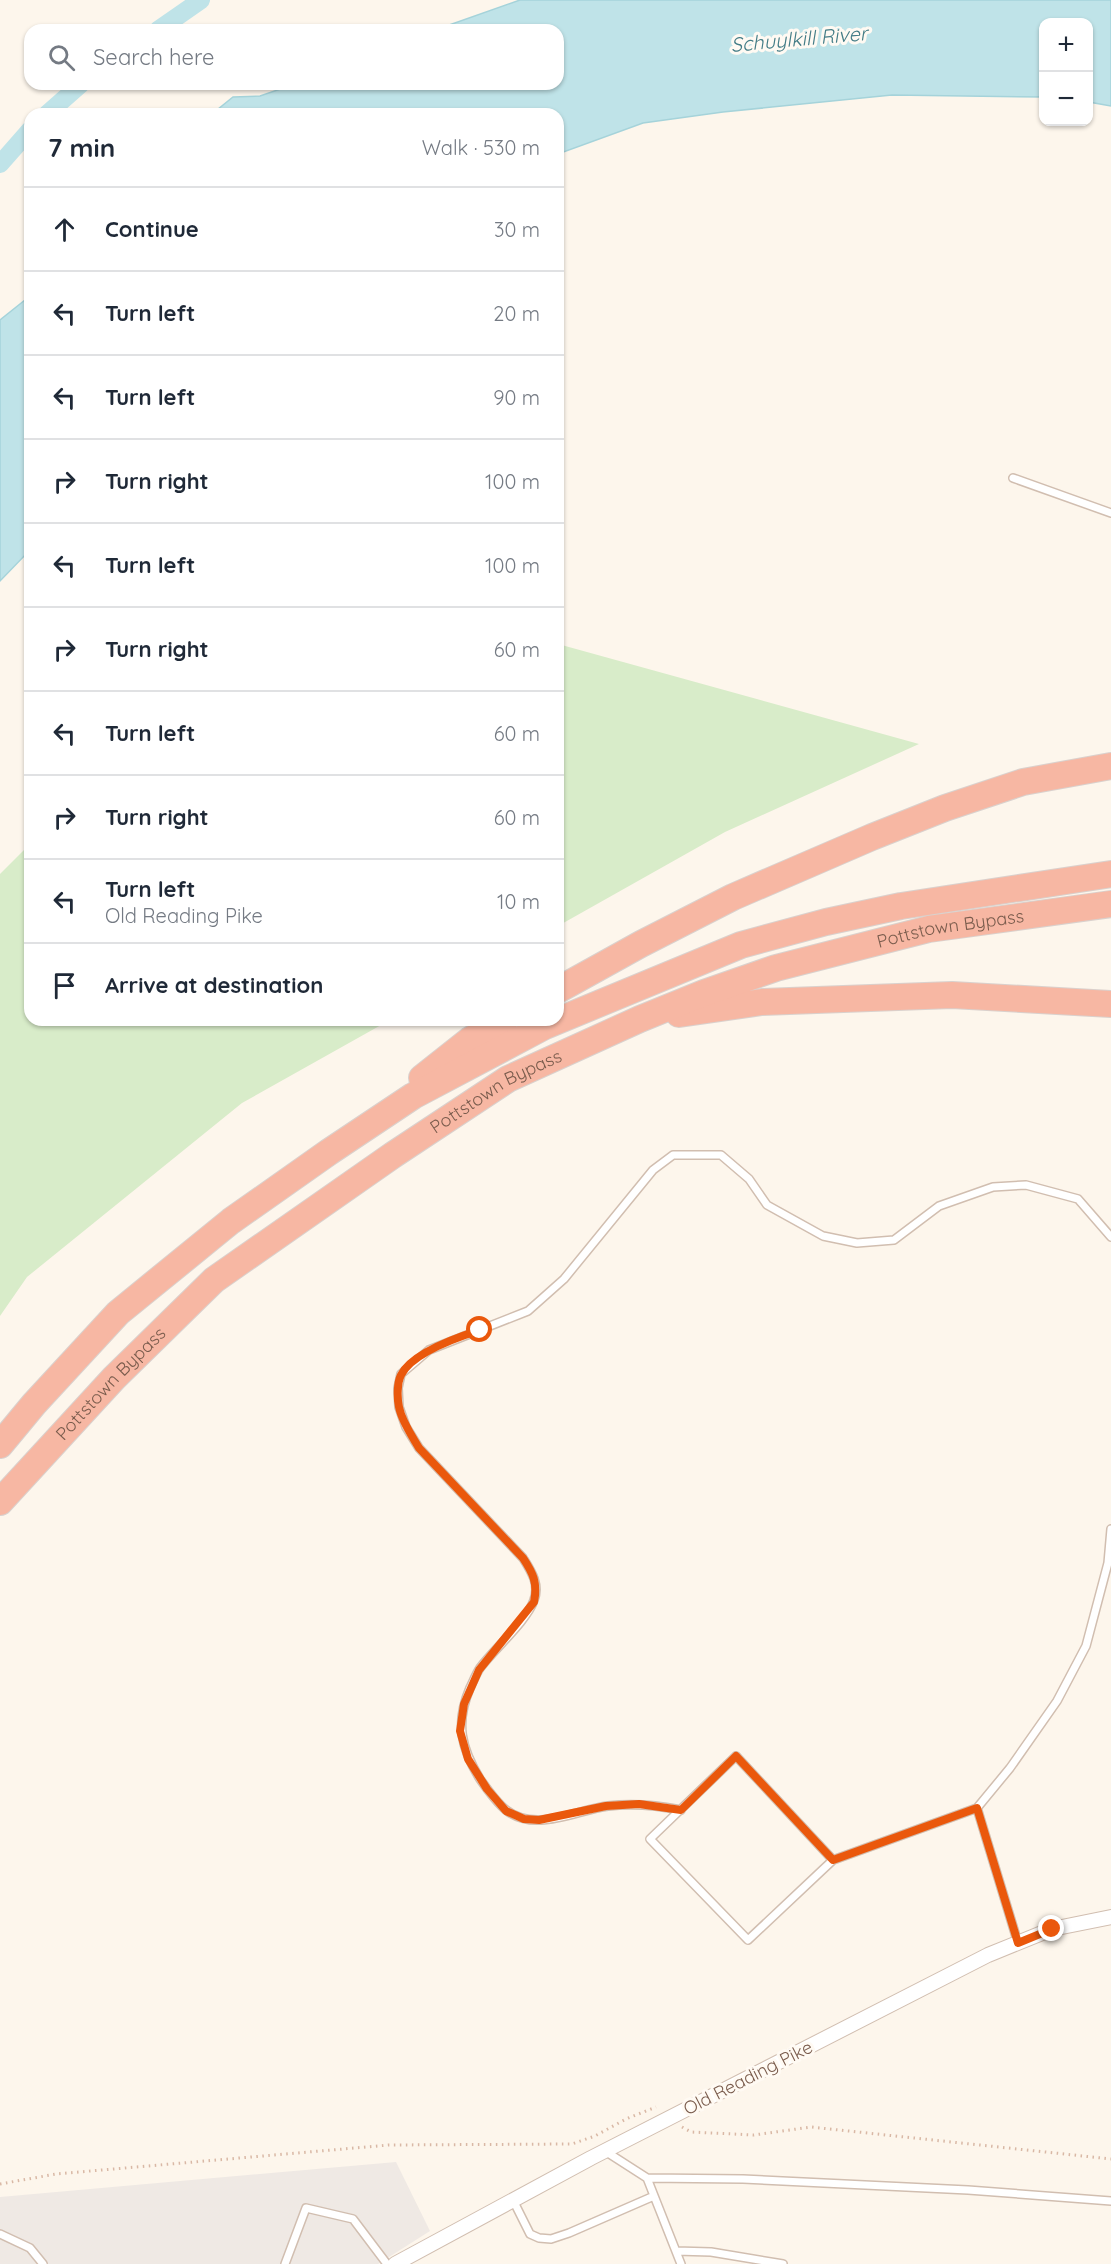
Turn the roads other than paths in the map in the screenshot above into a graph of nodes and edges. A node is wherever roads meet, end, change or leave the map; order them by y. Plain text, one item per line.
1 (1013, 478) dead end
2 (1111, 513) edge
3 (1111, 766) edge
4 (1111, 874) edge
5 (1111, 904) edge
6 (564, 987) edge
7 (1111, 1004) edge
8 (564, 1018) edge
9 (640, 1019) junction
10 (494, 1026) edge
11 (545, 1026) edge
12 (329, 1152) junction
13 (1111, 1237) edge
14 (0, 1445) edge
15 (0, 1502) edge
16 (1111, 1529) edge
17 (977, 1808) junction
18 (681, 1810) junction
19 (833, 1860) junction
20 (1111, 1917) edge
21 (1018, 1943) junction
22 (605, 2151) junction
23 (647, 2178) junction
24 (654, 2196) junction
25 (513, 2200) junction
26 (1111, 2200) edge
27 (0, 2234) edge
28 (676, 2252) junction
29 (43, 2264) edge
30 (285, 2264) edge
31 (387, 2264) edge
32 (395, 2264) edge
33 (681, 2264) edge
34 (783, 2264) edge

1 - 2 lane
3 - 6 highway
4 - 8 highway, Pottstown Bypass
5 - 9 highway, Pottstown Bypass
7 - 9 highway
9 - 15 highway, Pottstown Bypass
10 - 12 highway
11 - 12 highway, Pottstown Bypass
12 - 14 highway, Pottstown Bypass
13 - 18 lane
16 - 17 lane
17 - 19 lane
17 - 21 lane
18 - 19 lane
18 - 19 lane
20 - 21 street, Old Reading Pike
21 - 22 street, Old Reading Pike
22 - 23 lane
22 - 25 street, Old Reading Pike
23 - 24 lane
23 - 26 lane
24 - 25 lane
24 - 28 lane
25 - 32 street, Old Reading Pike
27 - 29 lane
28 - 33 lane
28 - 34 lane
30 - 31 lane

